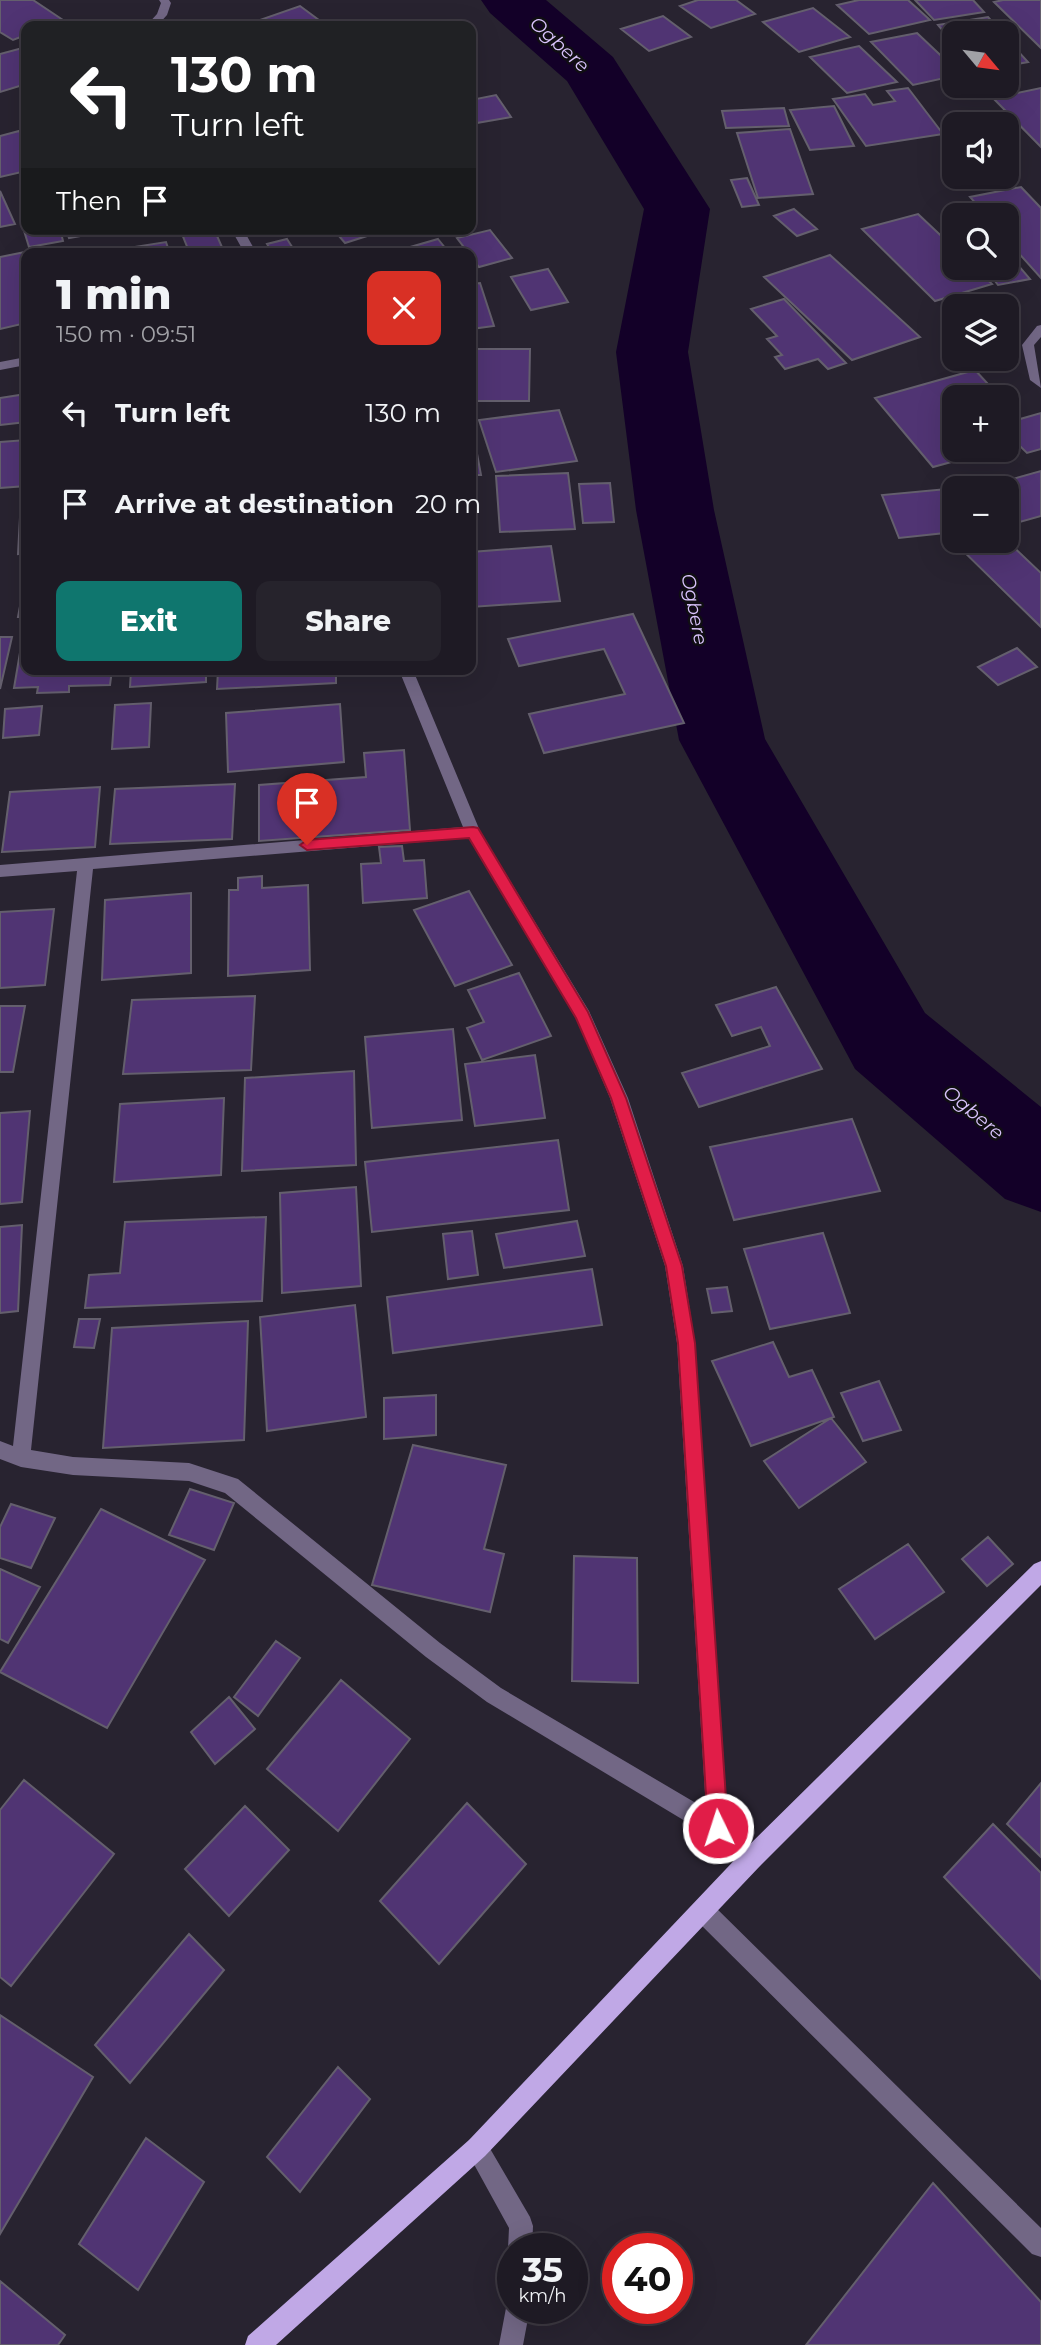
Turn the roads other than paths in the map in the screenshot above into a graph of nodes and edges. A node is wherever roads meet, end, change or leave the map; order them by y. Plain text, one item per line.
1 (164, 0) edge
2 (156, 21) edge
3 (1041, 329) edge
4 (21, 362) edge
5 (0, 366) edge
6 (1041, 384) edge
7 (409, 675) edge
8 (473, 832) junction
9 (86, 862) junction
10 (0, 871) edge
11 (0, 1450) edge
12 (21, 1458) junction
13 (1041, 1571) edge
14 (718, 1828) junction
15 (752, 1858) junction
16 (703, 1911) junction
17 (477, 2148) junction
18 (521, 2233) edge
19 (1041, 2245) edge
20 (515, 2324) edge
21 (257, 2345) edge
22 (512, 2345) edge

1 - 2 street
3 - 6 street
4 - 5 street
7 - 8 street
8 - 9 street
8 - 14 street
9 - 10 street
9 - 12 street
11 - 12 street
12 - 14 street
13 - 15 main road
14 - 15 street
15 - 16 main road
16 - 17 main road
16 - 19 street
17 - 18 street
17 - 21 main road
20 - 22 street

